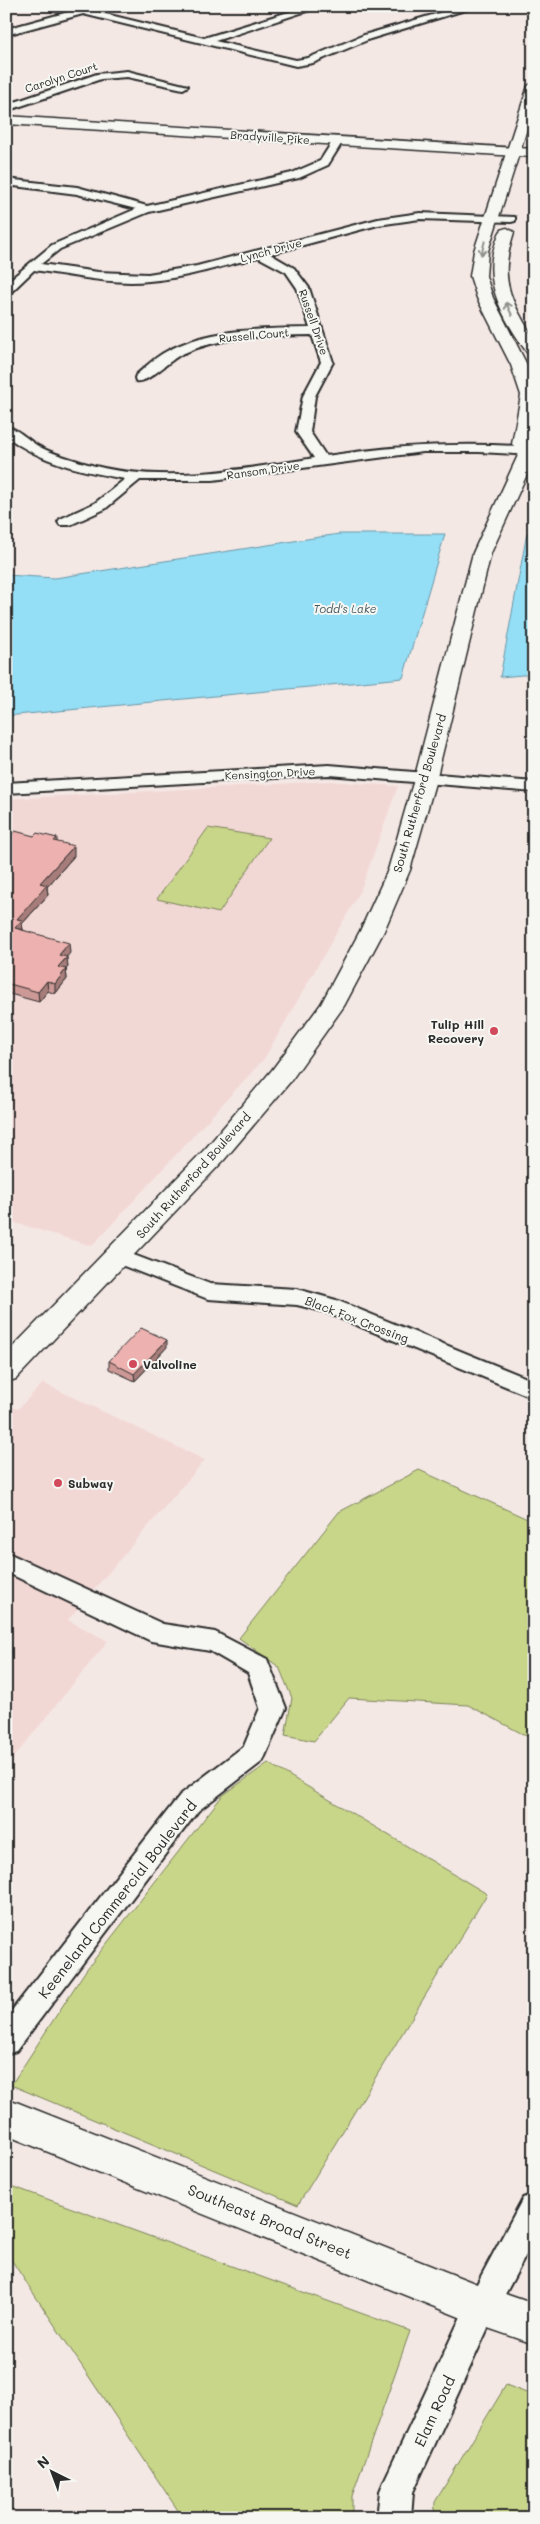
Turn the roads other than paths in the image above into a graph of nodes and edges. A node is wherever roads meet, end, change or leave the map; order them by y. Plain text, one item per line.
1 (61, 6) edge
2 (100, 6) edge
3 (318, 6) edge
4 (474, 6) edge
5 (82, 11) junction
6 (6, 32) edge
7 (204, 41) junction
8 (183, 86) dead end
9 (532, 94) edge
10 (6, 108) edge
11 (6, 120) edge
12 (338, 141) junction
13 (513, 152) junction
14 (532, 153) edge
15 (6, 182) edge
16 (146, 209) junction
17 (513, 214) joint
18 (492, 218) junction
19 (260, 253) junction
20 (31, 266) junction
21 (6, 290) edge
22 (318, 331) junction
23 (534, 351) edge
24 (141, 378) dead end
25 (6, 430) edge
26 (532, 450) edge
27 (322, 461) junction
28 (135, 477) junction
29 (65, 522) dead end
30 (426, 776) junction
31 (534, 787) edge
32 (6, 788) edge
33 (118, 1256) junction
34 (6, 1372) edge
35 (534, 1390) edge
36 (6, 1561) edge
37 (6, 2042) edge
38 (6, 2116) edge
39 (534, 2210) edge
40 (482, 2306) junction
41 (534, 2324) edge
42 (394, 2518) edge

1 - 5 street
2 - 5 street
3 - 7 street
4 - 7 street
5 - 6 street
5 - 7 street
8 - 10 street, Carolyn Court
9 - 13 main road
11 - 12 main road, Bradyville Pike
12 - 13 main road, Bradyville Pike
12 - 16 street
13 - 14 main road, Bradyville Pike
13 - 18 main road
15 - 16 street
16 - 20 street
17 - 18 street, Lynch Drive
23 -> 17 main road
18 - 19 street, Lynch Drive
18 -> 26 main road
19 - 20 street, Lynch Drive
19 - 22 street, Russell Drive
20 - 21 street
22 - 24 street, Russell Court
22 - 27 street, Russell Drive
25 - 28 street, Ransom Drive
26 - 27 street, Ransom Drive
26 - 30 main road, South Rutherford Boulevard
27 - 28 street, Ransom Drive
28 - 29 street
30 - 31 street, Kensington Drive
30 - 32 street, Kensington Drive
30 - 33 main road, South Rutherford Boulevard
33 - 34 main road, South Rutherford Boulevard
33 - 35 street, Black Fox Crossing
36 - 37 street, Keeneland Commercial Boulevard
38 - 40 main road, Southeast Broad Street
39 - 40 street, Elam Road
40 - 41 main road, Southeast Broad Street
40 - 42 street, Elam Road

